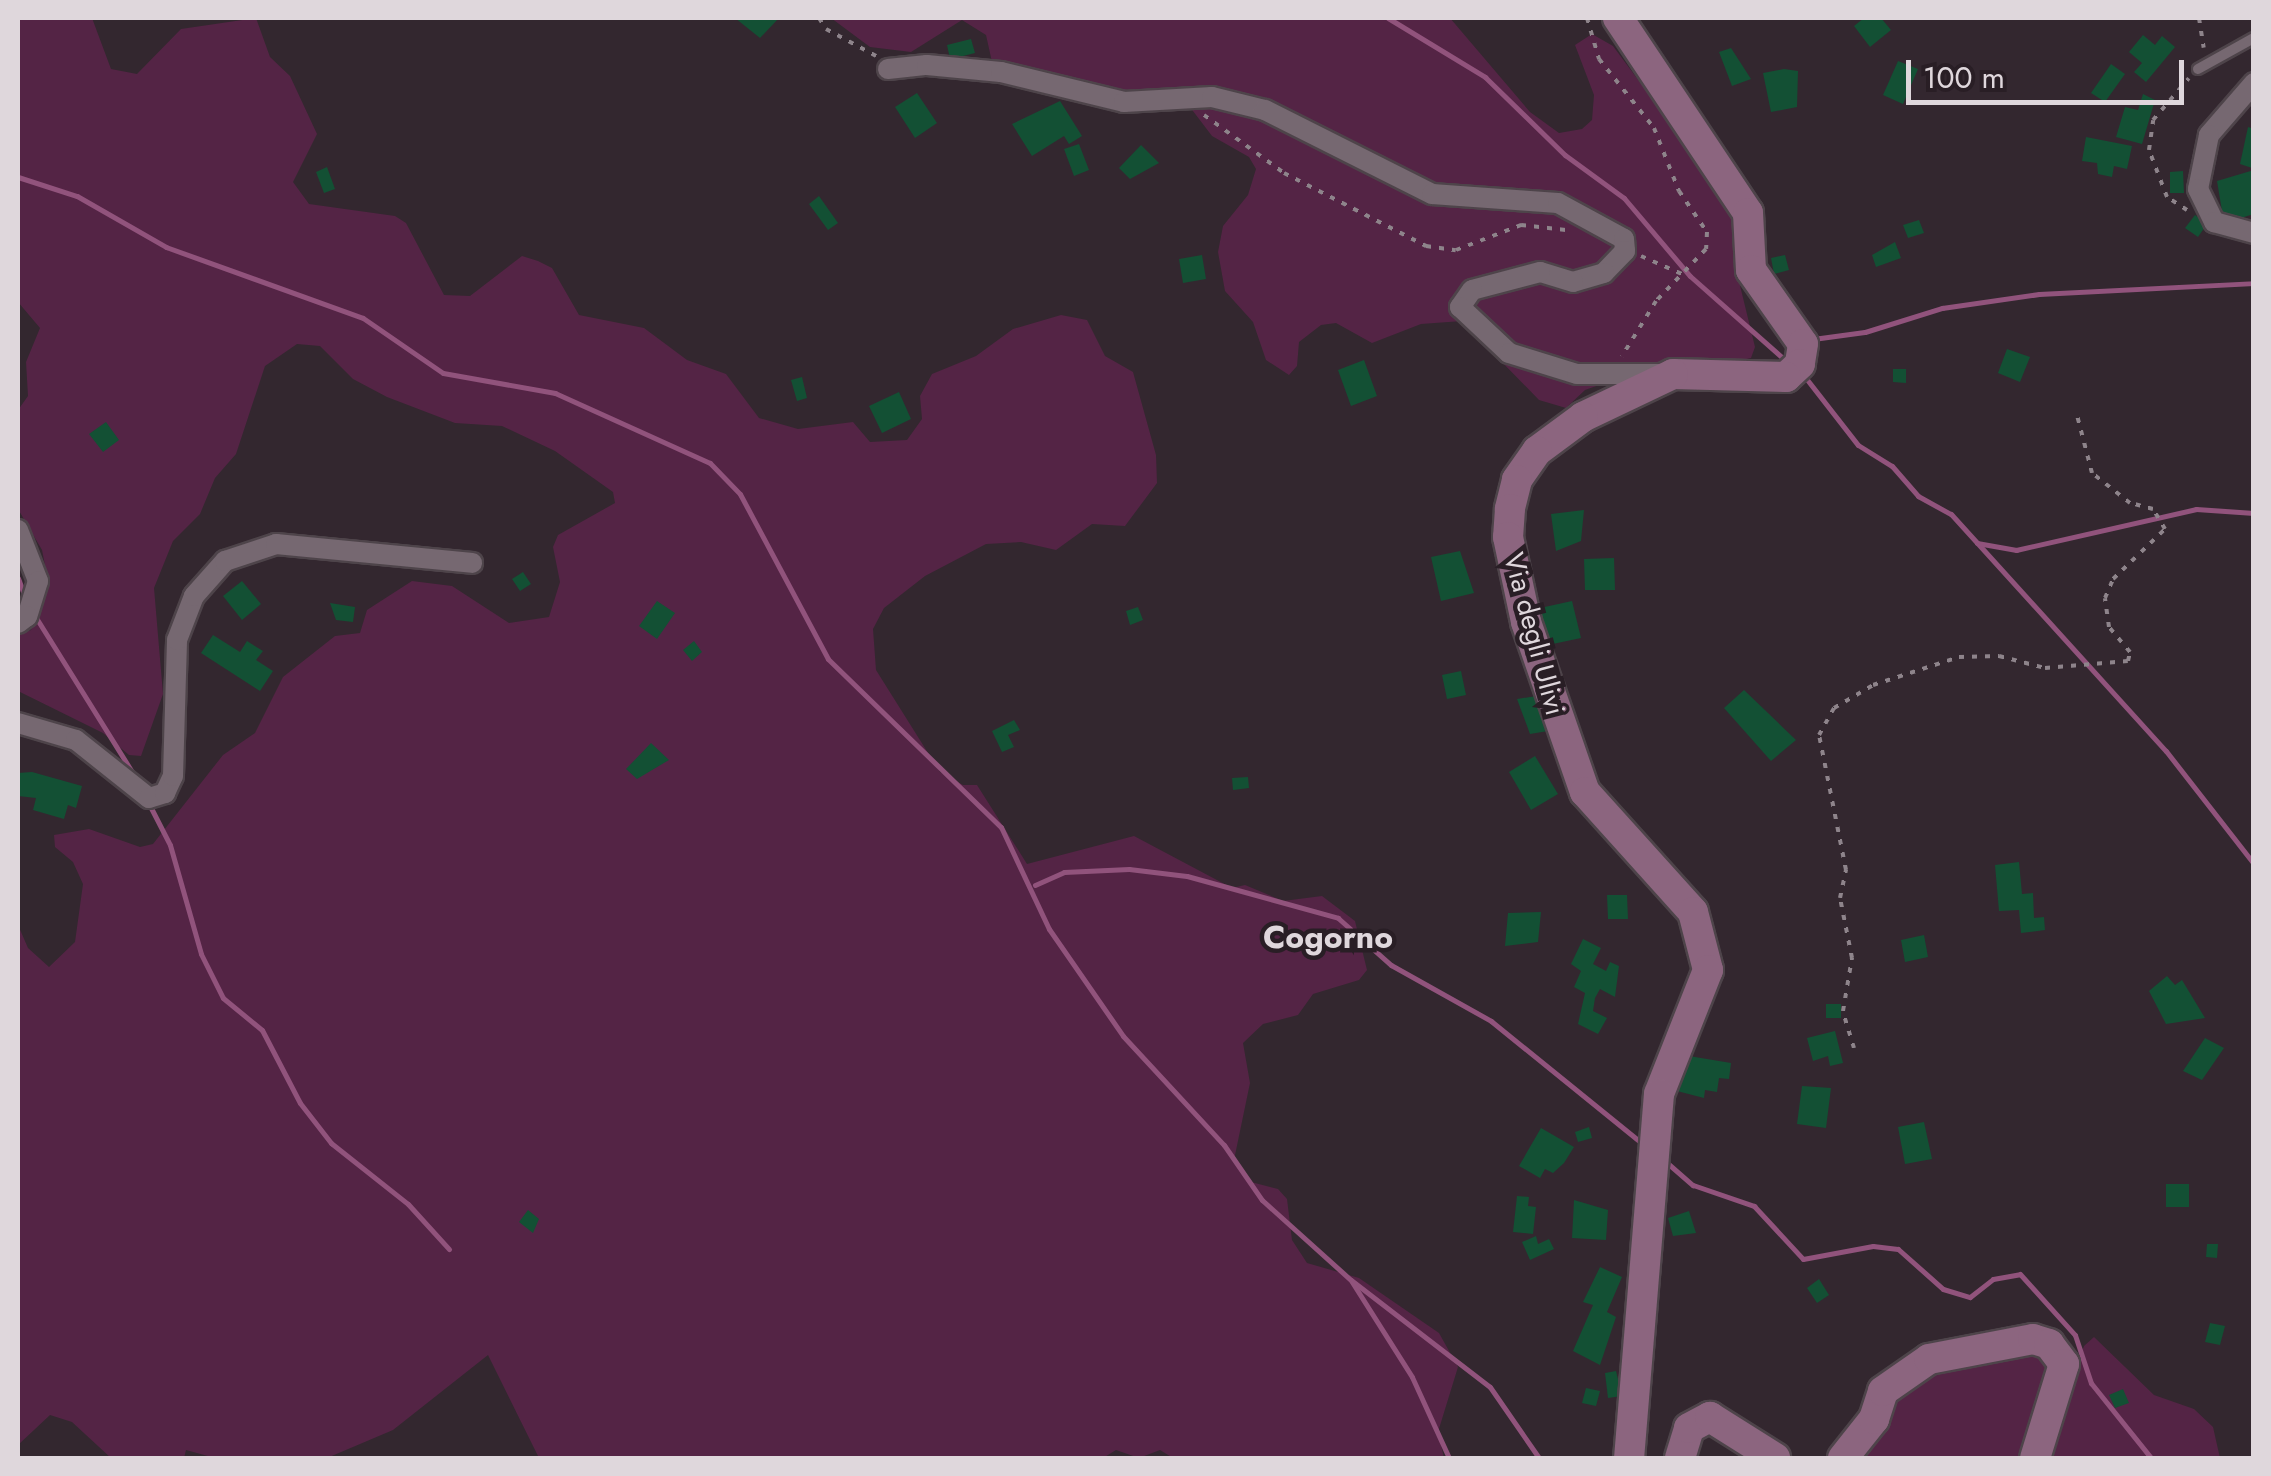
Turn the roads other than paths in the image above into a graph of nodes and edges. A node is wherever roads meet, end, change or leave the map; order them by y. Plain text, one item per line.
1 (1618, 18) edge
2 (2254, 38) edge
3 (888, 69) road end
4 (2198, 69) road end
5 (2254, 83) edge
6 (2254, 233) edge
7 (1674, 374) junction
8 (18, 530) edge
9 (472, 563) dead end
10 (18, 623) edge
11 (18, 723) edge
12 (1629, 1458) edge
13 (1680, 1458) edge
14 (1775, 1458) edge
15 (1843, 1458) edge
16 (2035, 1458) edge

1 - 7 street, Via degli Ulivi
2 - 4 lane
3 - 7 street
5 - 6 street
7 - 12 street, Via degli Ulivi
8 - 10 street
9 - 11 street
13 - 14 street
15 - 16 street

